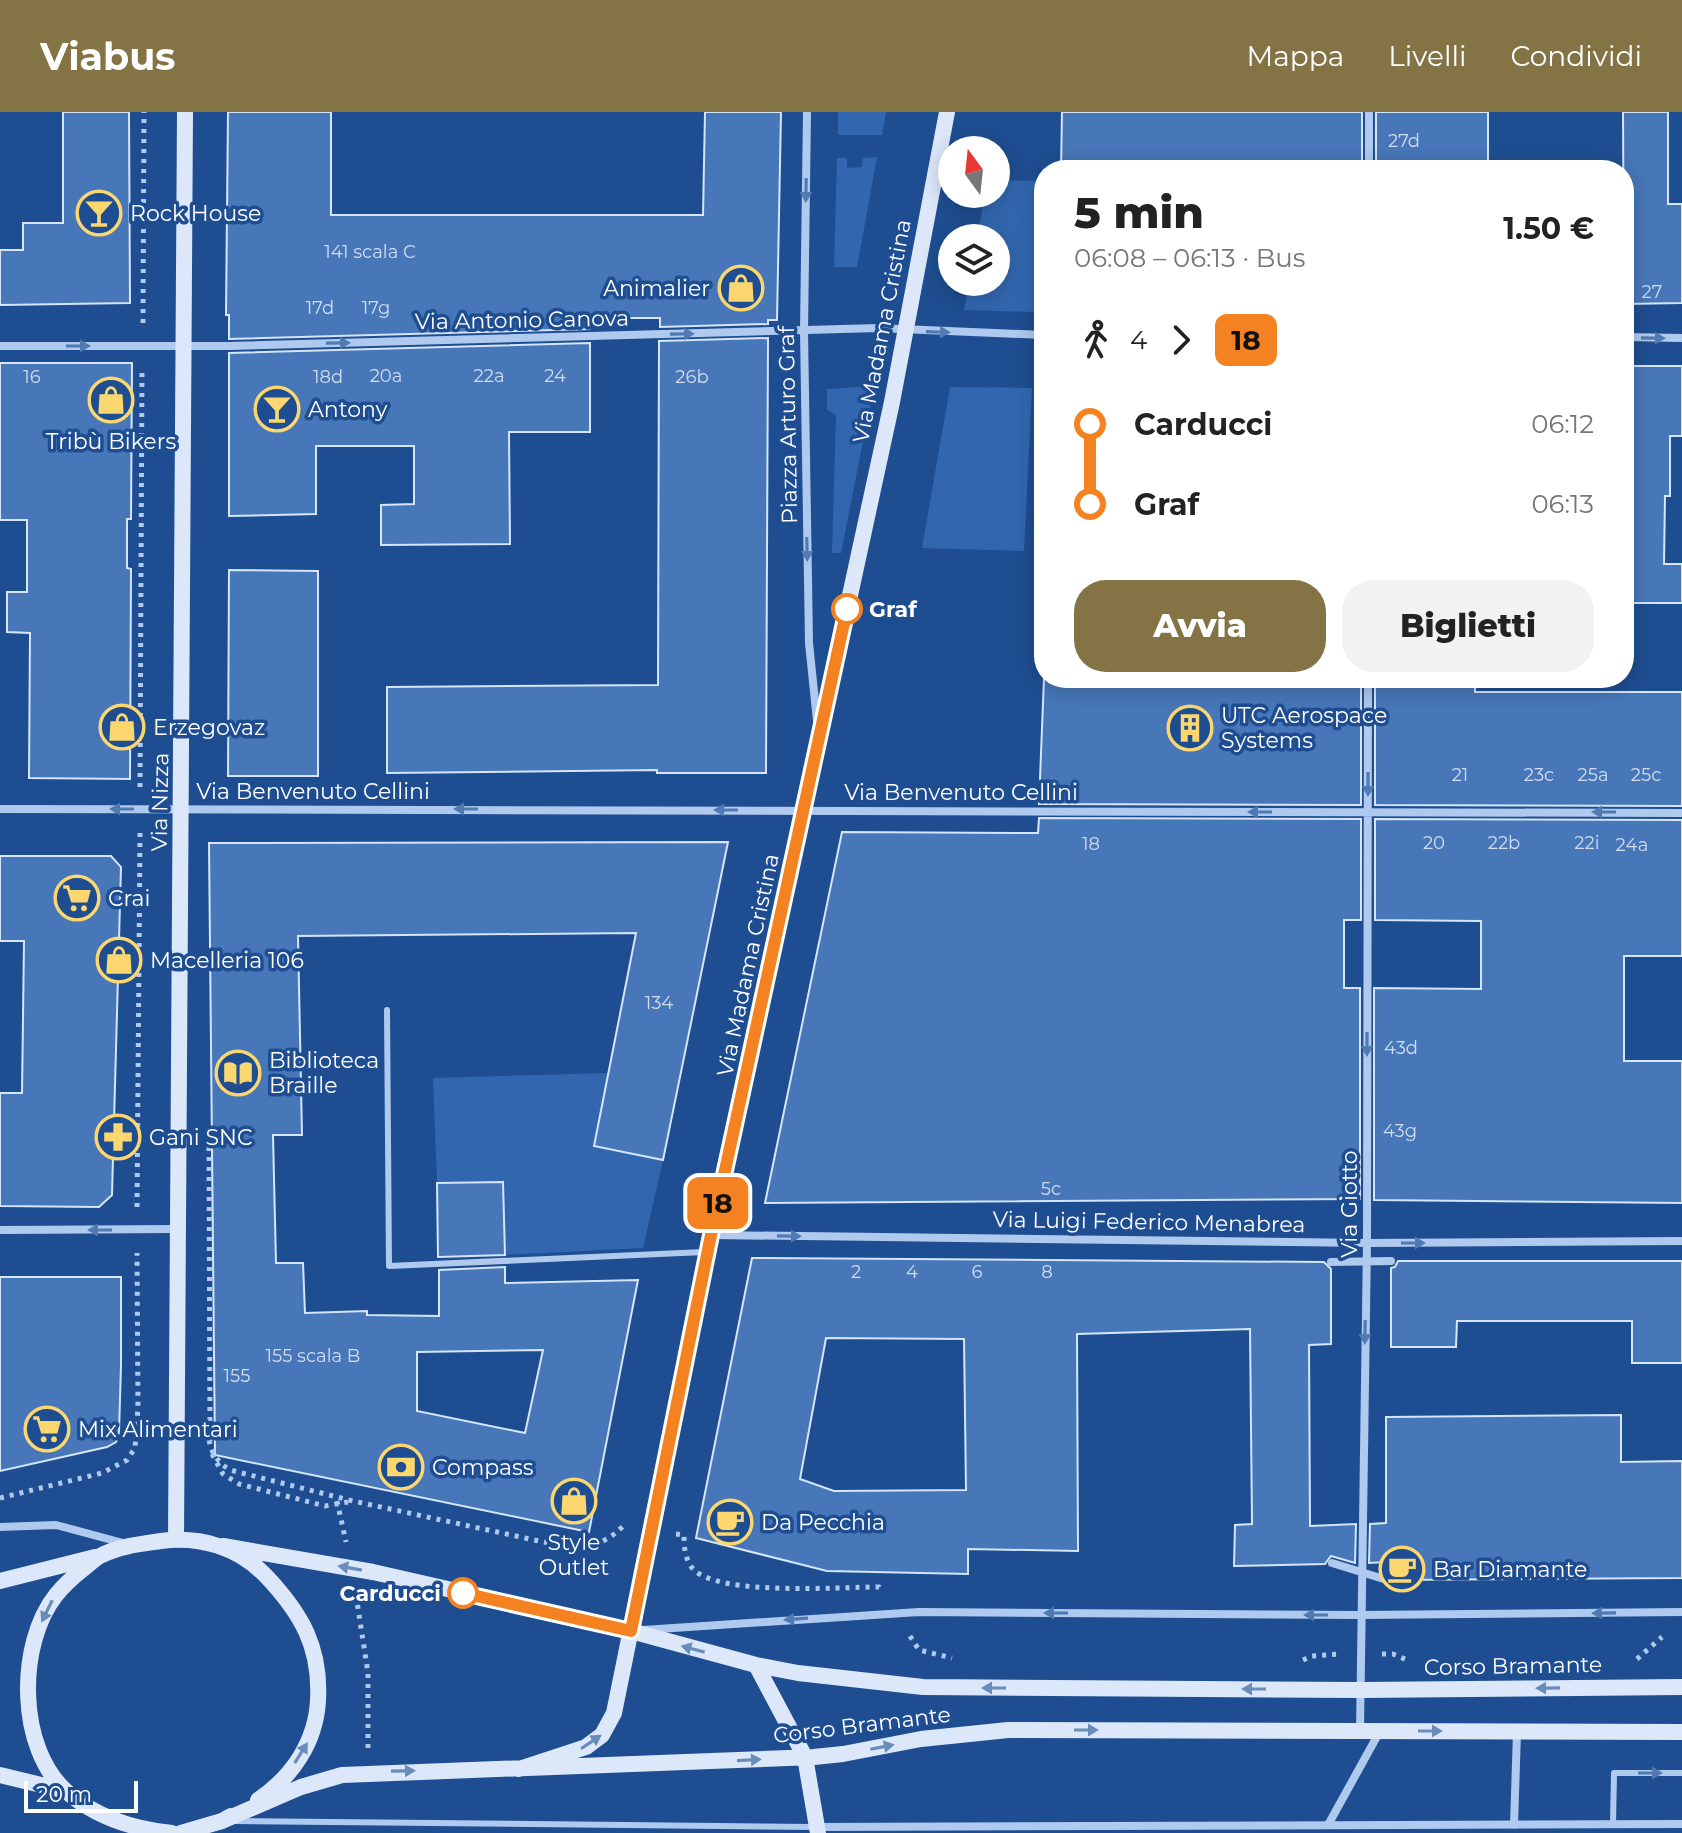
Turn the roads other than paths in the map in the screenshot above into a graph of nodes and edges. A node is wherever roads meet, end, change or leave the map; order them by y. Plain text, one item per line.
1 (185, 112) edge
2 (807, 112) edge
3 (947, 112) edge
4 (1369, 112) edge
5 (1369, 160) edge
6 (804, 331) junction
7 (907, 331) junction
8 (1034, 335) edge
9 (1634, 337) edge
10 (1682, 338) edge
11 (0, 346) edge
12 (184, 346) junction
13 (1368, 688) edge
14 (819, 737) junction
15 (0, 809) edge
16 (182, 809) junction
17 (804, 809) junction
18 (1368, 812) junction
19 (1682, 813) edge
20 (387, 1010) dead end
21 (178, 1229) junction
22 (0, 1230) edge
23 (711, 1235) junction
24 (1682, 1241) edge
25 (1367, 1243) junction
26 (707, 1252) junction
27 (1391, 1261) dead end
28 (1331, 1262) dead end
29 (1366, 1262) junction
30 (0, 1527) edge
31 (176, 1540) junction
32 (131, 1546) junction
33 (223, 1546) junction
34 (100, 1555) junction
35 (1332, 1563) dead end
36 (1361, 1573) junction
37 (1387, 1580) dead end
38 (0, 1581) edge
39 (1682, 1612) edge
40 (1360, 1615) junction
41 (631, 1631) junction
42 (756, 1665) junction
43 (1682, 1687) edge
44 (1360, 1690) junction
45 (1360, 1731) junction
46 (1381, 1731) junction
47 (1517, 1732) junction
48 (1682, 1732) edge
49 (805, 1757) junction
50 (519, 1769) junction
51 (1682, 1773) edge
52 (0, 1775) edge
53 (66, 1791) junction
54 (1613, 1824) junction
55 (1682, 1824) edge
56 (1328, 1825) junction
57 (221, 1827) edge
58 (1514, 1829) edge
59 (1534, 1829) edge
60 (817, 1830) edge
61 (141, 1831) edge
62 (172, 1833) edge
63 (181, 1833) edge

1 - 12 main road, Via Nizza
2 -> 6 street, Piazza Arturo Graf
3 - 7 main road, Via Madama Cristina
4 - 5 street
6 - 7 street, Via Antonio Canova
12 -> 6 street, Via Antonio Canova
6 -> 14 street, Piazza Arturo Graf
7 -> 8 street, Via Antonio Canova
7 - 14 main road, Via Madama Cristina
9 -> 10 street
11 -> 12 street, Via Antonio Canova
12 - 16 main road, Via Nizza
13 -> 18 street, Via Giotto
14 - 17 main road, Via Madama Cristina
16 -> 15 street, Via Benvenuto Cellini
17 -> 16 street, Via Benvenuto Cellini
16 - 21 main road, Via Nizza
18 -> 17 street, Via Benvenuto Cellini
17 - 23 main road, Via Madama Cristina
19 -> 18 street, Via Benvenuto Cellini
18 -> 25 street, Via Giotto
20 - 26 lane
21 -> 22 street
21 - 31 main road, Via Nizza
23 -> 25 street, Via Luigi Federico Menabrea
23 - 26 main road, Via Madama Cristina
25 -> 24 street, Via Luigi Federico Menabrea
25 - 29 street, Via Giotto
26 - 41 main road, Via Madama Cristina
27 - 29 street
28 - 29 street
29 -> 36 street, Via Giotto
30 - 32 street
31 - 32 main road, Corso Bramante
31 - 33 main road, Corso Bramante
32 - 34 main road, Corso Bramante
41 -> 33 main road, Corso Bramante
57 -> 33 main road
34 - 38 main road
34 -> 53 main road
35 - 36 street
36 - 37 street
36 - 40 street, Via Giotto
39 -> 40 street, Corso Bramante
40 -> 41 street, Corso Bramante
40 - 44 street, Via Giotto
42 -> 41 main road, Corso Bramante
50 -> 41 main road, Via Madama Cristina
44 -> 42 main road, Corso Bramante
42 - 49 main road
43 -> 44 main road, Corso Bramante
44 - 45 street, Via Giotto
45 - 46 main road, Corso Bramante
49 -> 45 main road, Corso Bramante
46 -> 47 main road, Corso Bramante
46 - 56 street
47 - 48 main road, Corso Bramante
47 - 58 street
50 -> 49 main road, Corso Bramante
49 - 60 main road
57 -> 50 main road, Corso Bramante
54 -> 51 lane
52 - 53 main road
53 - 61 main road
54 - 55 street
54 - 59 street
56 - 58 street
56 - 60 street
57 - 60 lane
57 - 63 main road
58 - 59 street
61 - 62 main road

